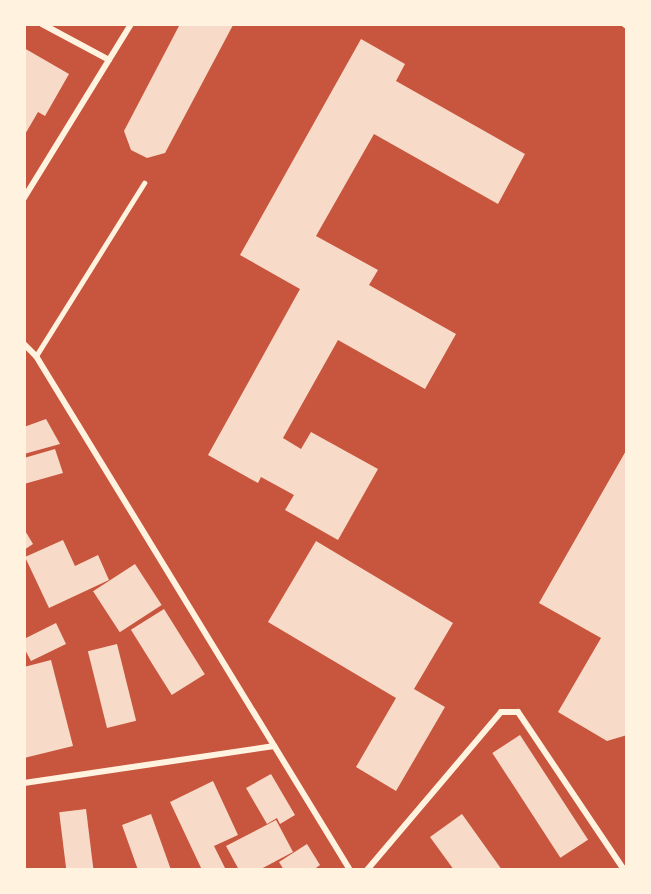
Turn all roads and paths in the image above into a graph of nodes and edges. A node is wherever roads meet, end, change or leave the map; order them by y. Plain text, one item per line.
1 (42, 24) edge
2 (131, 24) edge
3 (110, 60) junction
4 (144, 183) dead end
5 (24, 198) edge
6 (24, 344) edge
7 (36, 356) junction
8 (274, 746) junction
9 (24, 783) edge
10 (350, 870) edge
11 (367, 870) edge
12 (624, 870) edge

1 - 3 street
2 - 3 street
3 - 5 street
4 - 7 lane
6 - 7 street
7 - 8 street
8 - 9 street
8 - 10 street
11 - 12 street

